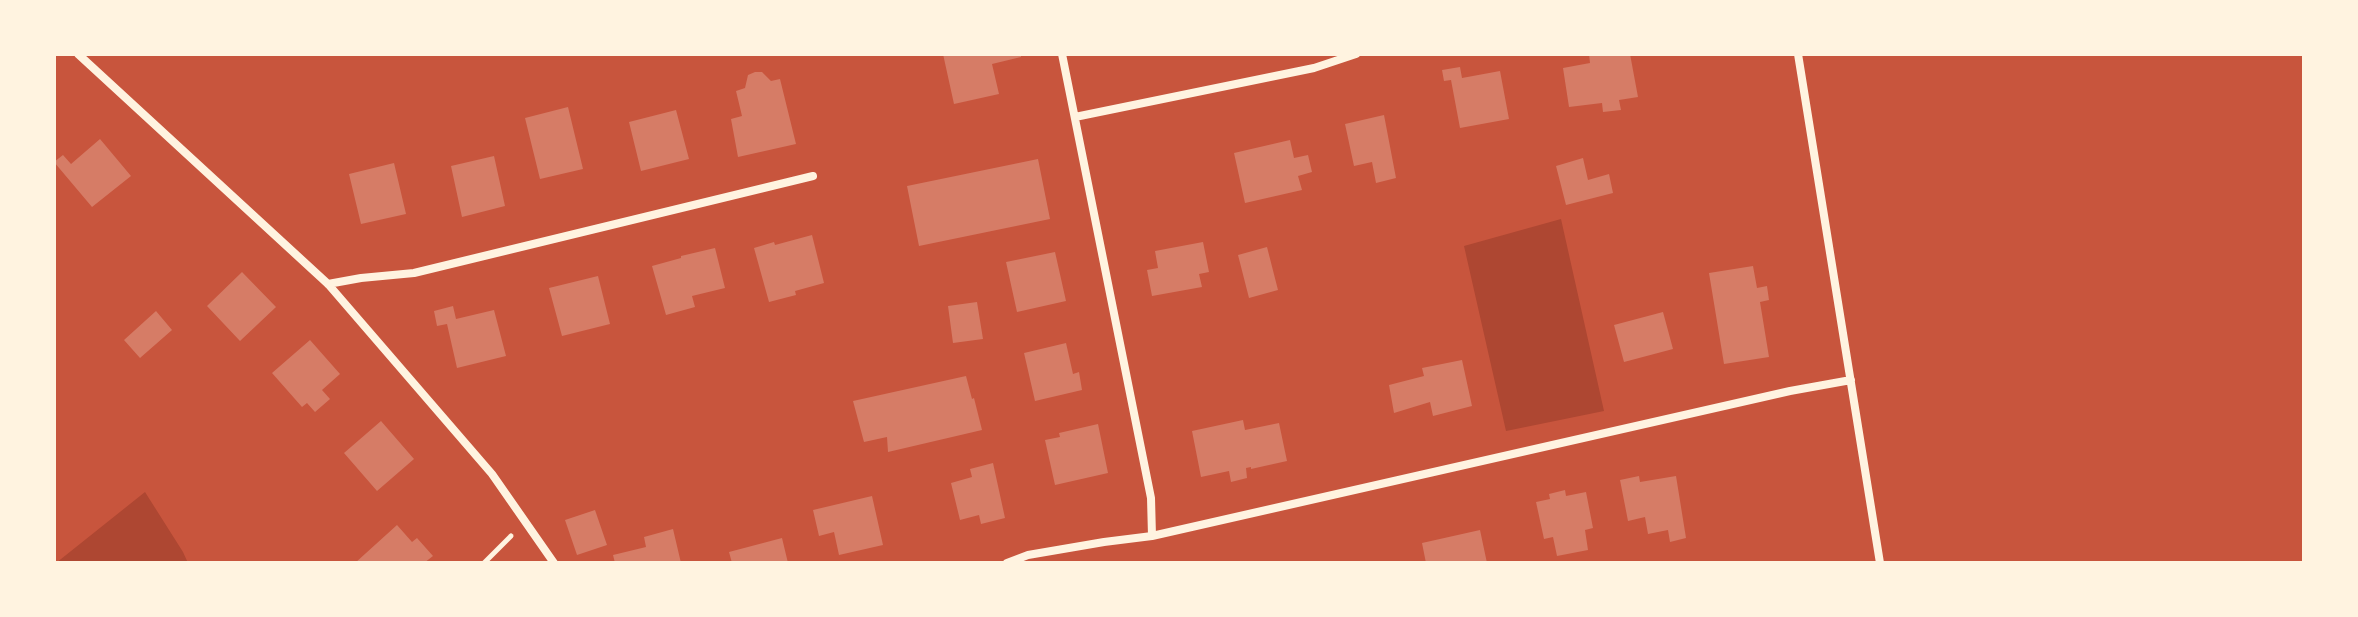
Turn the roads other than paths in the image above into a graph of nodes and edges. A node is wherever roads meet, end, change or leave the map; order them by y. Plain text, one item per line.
1 (78, 54) edge
2 (1062, 54) edge
3 (1356, 54) edge
4 (1798, 54) edge
5 (1075, 117) junction
6 (813, 176) dead end
7 (328, 284) junction
8 (1851, 380) junction
9 (1152, 536) junction
10 (554, 563) edge
11 (1007, 563) edge
12 (1880, 563) edge

1 - 7 street
2 - 5 street
3 - 5 street
4 - 8 street
5 - 9 street
6 - 7 street
7 - 10 street
8 - 9 street
8 - 12 street
9 - 11 street

